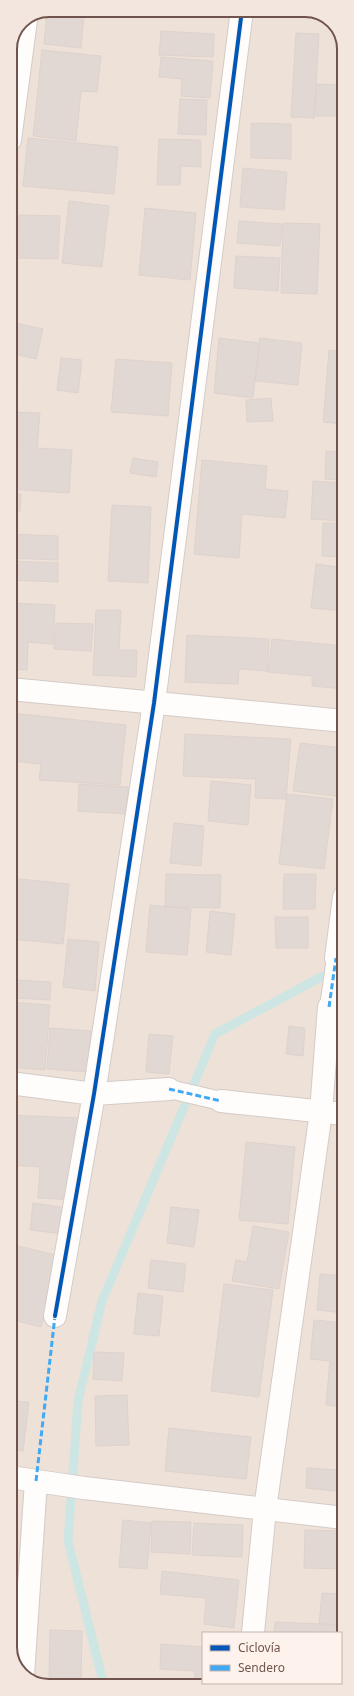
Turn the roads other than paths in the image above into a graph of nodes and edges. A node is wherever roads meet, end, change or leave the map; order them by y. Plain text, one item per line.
1 (241, 17) edge
2 (25, 27) edge
3 (17, 88) edge
4 (17, 690) edge
5 (154, 703) junction
6 (337, 720) edge
7 (337, 950) edge
8 (336, 958) joint
9 (329, 1007) joint
10 (17, 1084) edge
11 (169, 1089) joint
12 (94, 1094) junction
13 (221, 1101) joint
14 (321, 1112) junction
15 (337, 1113) edge
16 (55, 1316) dead end
17 (17, 1478) edge
18 (36, 1481) junction
19 (265, 1508) junction
20 (337, 1517) edge
21 (253, 1632) edge
22 (24, 1666) edge

1 - 5 street
2 - 3 street
4 - 5 street
5 - 6 street
5 - 12 street
7 - 8 street
8 - 9 street
9 - 14 street
10 - 12 street
11 - 12 street
11 - 13 street
12 - 16 street
13 - 14 street
14 - 15 street
14 - 19 street
17 - 18 street
18 - 19 street
18 - 22 street
19 - 20 street
19 - 21 street

